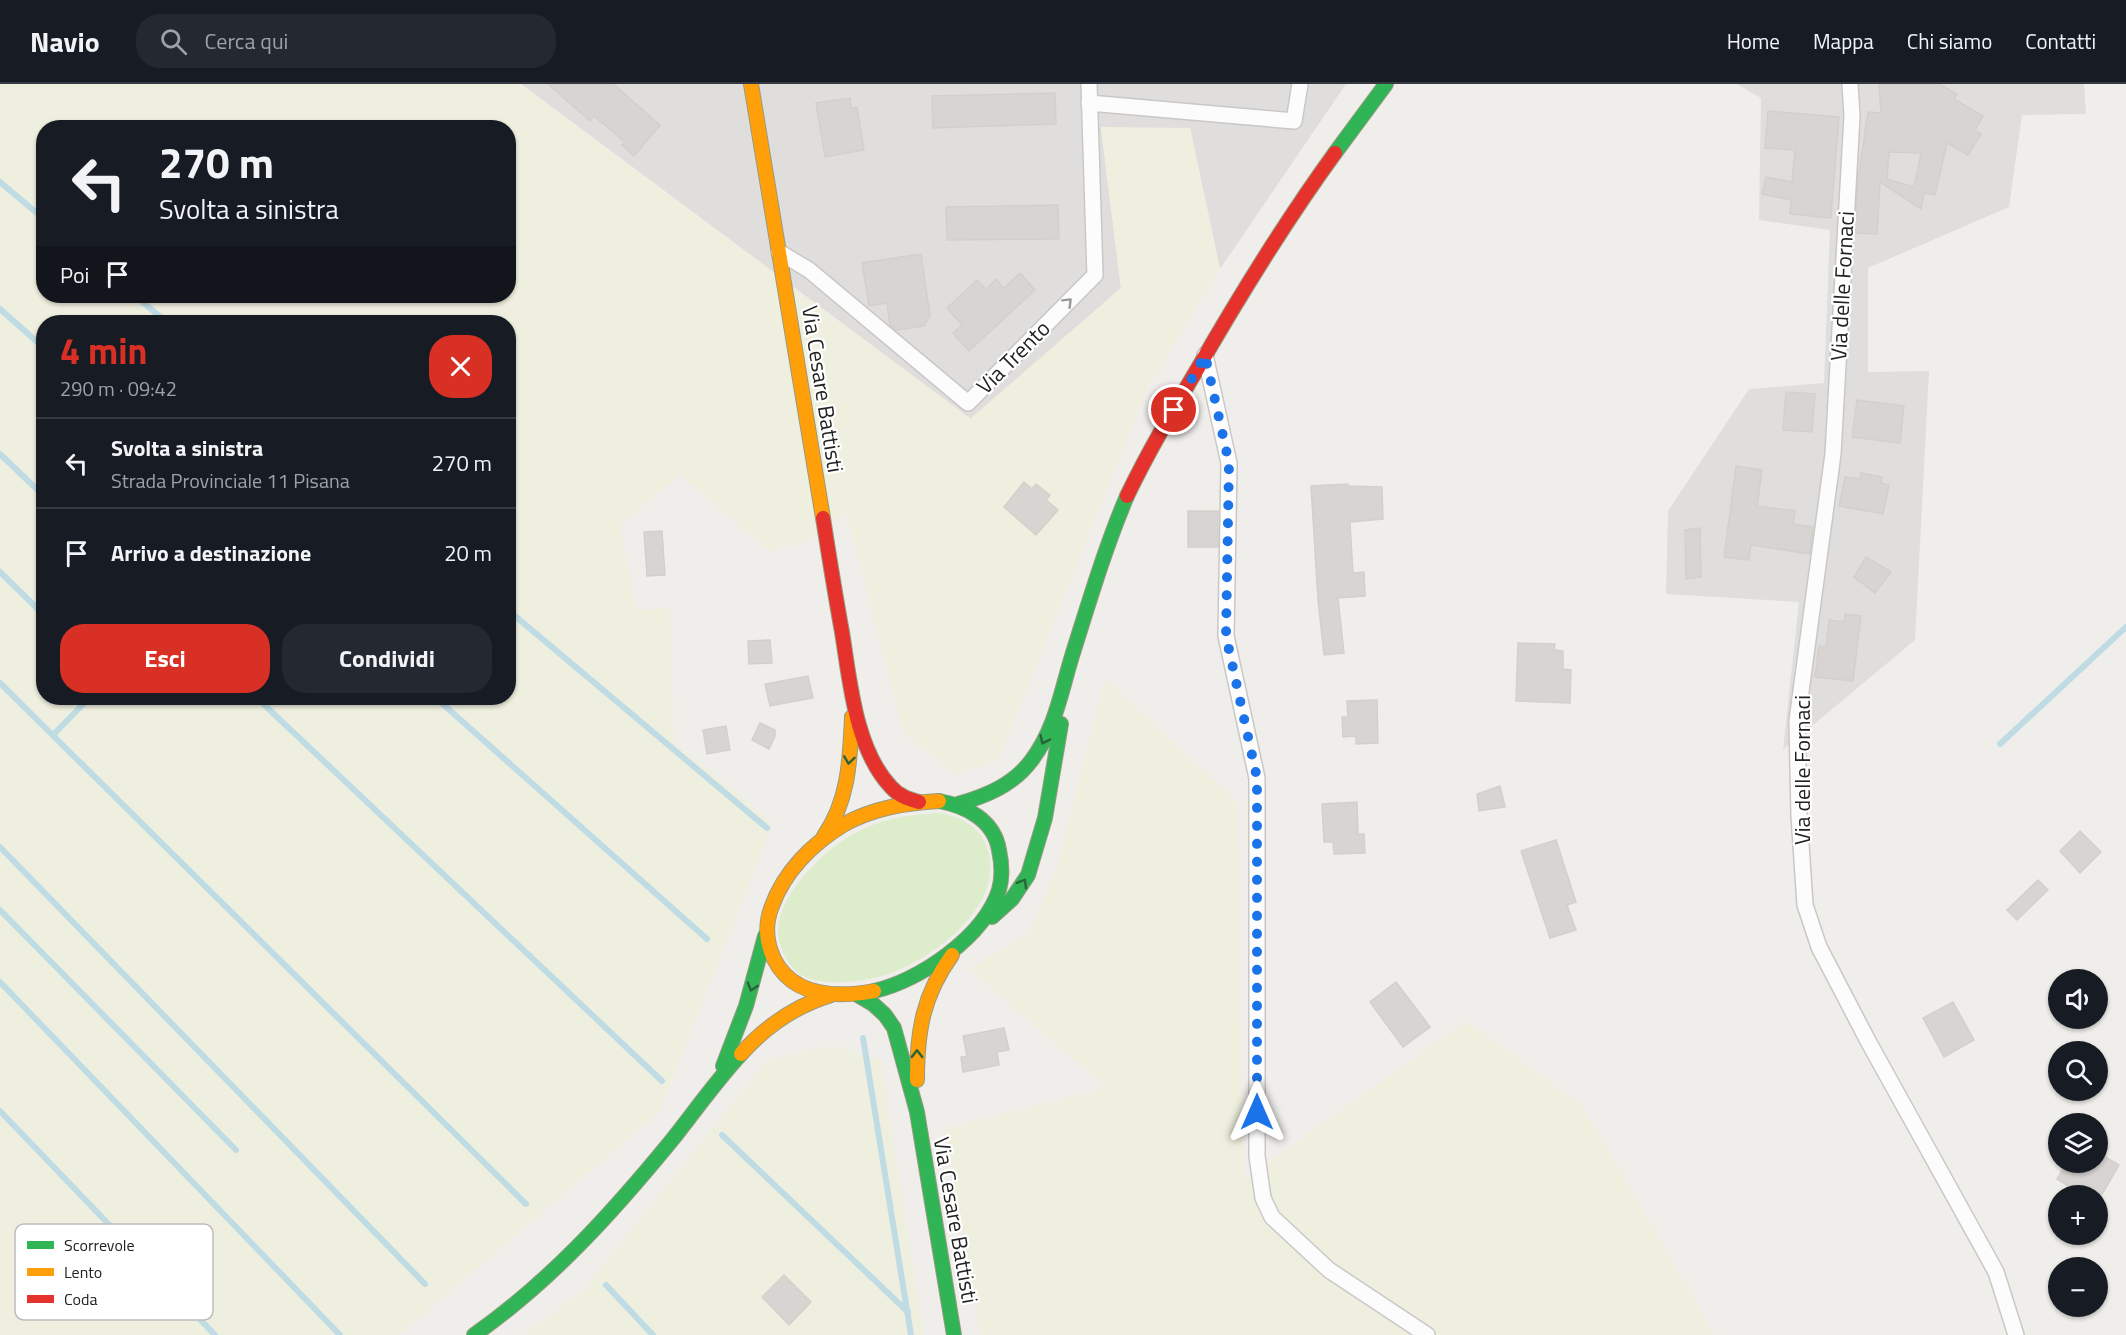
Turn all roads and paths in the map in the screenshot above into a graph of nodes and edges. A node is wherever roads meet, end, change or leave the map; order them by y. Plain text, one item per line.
1 (751, 84) edge
2 (1089, 84) edge
3 (1300, 84) edge
4 (1386, 84) edge
5 (1850, 84) edge
6 (1089, 103) junction
7 (779, 252) junction
8 (1205, 355) junction
9 (1070, 665) junction
10 (854, 701) junction
11 (919, 802) junction
12 (958, 804) junction
13 (813, 850) junction
14 (767, 931) junction
15 (964, 941) junction
16 (832, 994) junction
17 (856, 994) junction
18 (716, 1082) junction
19 (917, 1112) junction
20 (474, 1335) edge
21 (954, 1335) edge
22 (1427, 1335) edge
23 (2016, 1335) edge

1 - 7 main road, Via Cesare Battisti
2 - 6 street, Via Trento
3 - 6 street
4 - 8 main road
5 - 23 street, Via delle Fornaci
7 -> 6 street, Via Trento
7 - 10 main road, Via Cesare Battisti
8 - 9 main road
8 - 22 street
9 -> 12 main road
15 -> 9 main road
10 - 11 main road, Via Cesare Battisti
10 -> 13 main road, Via Cesare Battisti
11 - 12 main road, Via Cesare Battisti
11 - 13 main road, Via Cesare Battisti
12 - 15 main road, Via Cesare Battisti
13 - 14 main road, Via Cesare Battisti
14 - 16 main road, Via Cesare Battisti
14 -> 18 main road
15 - 17 main road, Via Cesare Battisti
19 -> 15 main road, Via Cesare Battisti
16 - 17 main road, Via Cesare Battisti
16 - 18 main road
17 - 19 main road, Via Cesare Battisti
18 - 20 main road
19 - 21 main road, Via Cesare Battisti

